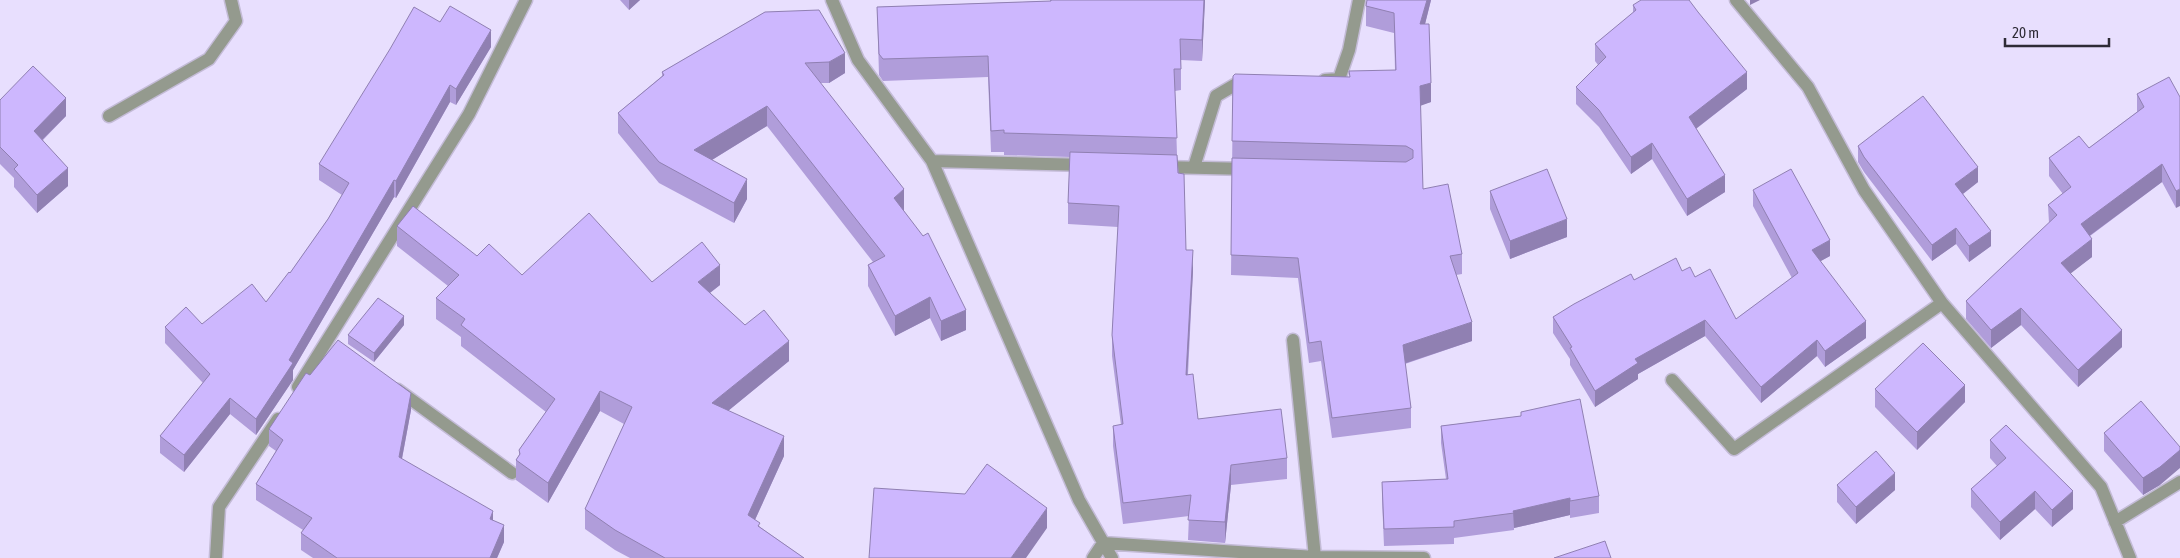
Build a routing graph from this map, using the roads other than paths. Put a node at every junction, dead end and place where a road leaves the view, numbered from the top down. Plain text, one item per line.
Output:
1 (231, 0) edge
2 (526, 0) edge
3 (832, 0) edge
4 (1359, 0) edge
5 (1736, 0) edge
6 (1311, 80) edge
7 (1265, 82) edge
8 (108, 116) dead end
9 (932, 161) junction
10 (1097, 165) edge
11 (1146, 166) edge
12 (1194, 167) junction
13 (1262, 170) edge
14 (1942, 303) junction
15 (1293, 340) dead end
16 (1672, 380) dead end
17 (386, 381) edge
18 (294, 395) edge
19 (283, 411) edge
20 (512, 472) dead end
21 (2180, 482) edge
22 (2115, 522) junction
23 (1103, 543) junction
24 (1315, 557) edge
25 (216, 558) edge
26 (1093, 558) edge
27 (1112, 558) edge
28 (1424, 558) edge
29 (2130, 558) edge

1 - 8 street
2 - 18 street
3 - 9 street
4 - 6 street
5 - 14 street
7 - 12 street
9 - 10 street
9 - 23 street
11 - 12 street
12 - 13 street
14 - 16 street
14 - 22 street
15 - 24 street
17 - 20 street
19 - 25 street
21 - 22 street
22 - 29 street
23 - 24 street
23 - 26 street
23 - 27 street
24 - 28 street

